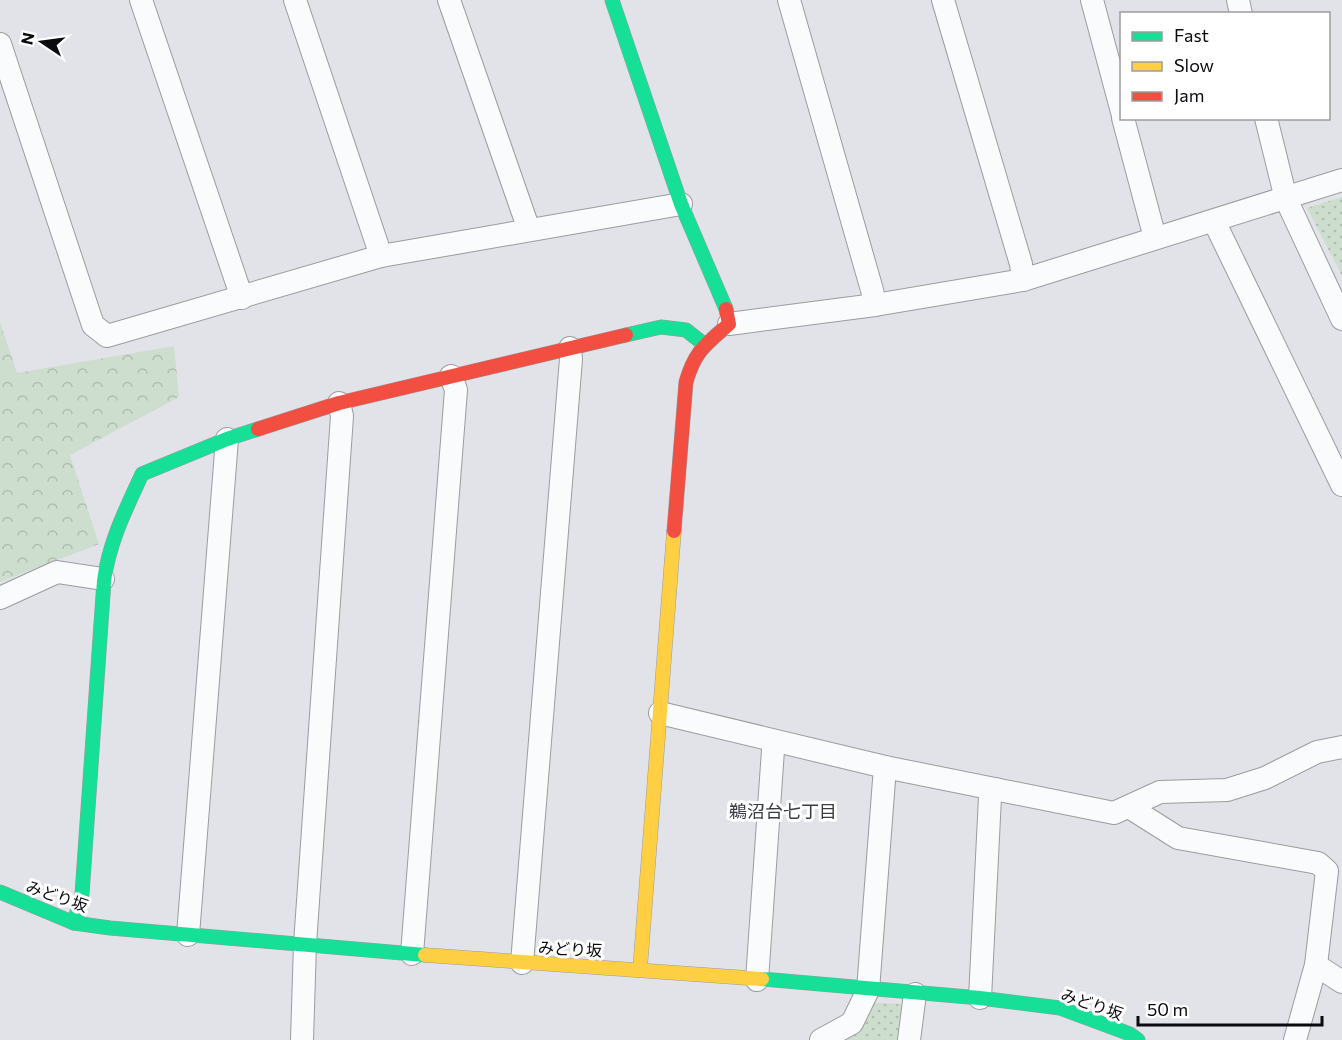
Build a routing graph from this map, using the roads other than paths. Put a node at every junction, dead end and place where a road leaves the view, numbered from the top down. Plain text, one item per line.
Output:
1 (141, 0) edge
2 (295, 0) edge
3 (449, 0) edge
4 (612, 0) edge
5 (789, 0) edge
6 (943, 0) edge
7 (1092, 0) edge
8 (0, 44) edge
9 (1120, 105) edge
10 (1124, 120) edge
11 (1266, 120) edge
12 (1342, 180) edge
13 (1286, 199) junction
14 (681, 204) junction
15 (1214, 220) junction
16 (530, 230) junction
17 (1155, 238) junction
18 (381, 256) junction
19 (1023, 280) junction
20 (242, 298) junction
21 (875, 306) junction
22 (1342, 319) edge
23 (729, 324) junction
24 (705, 345) junction
25 (570, 348) junction
26 (451, 376) junction
27 (339, 403) junction
28 (227, 439) junction
29 (1342, 485) edge
30 (103, 579) junction
31 (0, 598) edge
32 (660, 713) junction
33 (777, 742) junction
34 (1342, 747) edge
35 (885, 767) junction
36 (995, 789) junction
37 (1129, 807) junction
38 (0, 892) edge
39 (74, 923) junction
40 (188, 935) junction
41 (305, 944) junction
42 (412, 954) junction
43 (522, 963) junction
44 (1316, 965) junction
45 (640, 969) junction
46 (757, 980) junction
47 (1342, 982) edge
48 (868, 990) junction
49 (915, 994) junction
50 (980, 998) junction
51 (302, 1040) edge
52 (821, 1040) edge
53 (909, 1040) edge
54 (1138, 1040) edge
55 (1295, 1040) edge

1 - 20 street
2 - 18 street
3 - 16 street
4 - 14 street
5 - 21 street
6 - 19 street
7 - 9 street
8 - 20 street
10 - 17 street
11 - 13 street
12 - 13 street
13 - 15 street
13 - 22 street
14 - 16 street
14 - 23 street
15 - 17 street
15 - 29 street
16 - 18 street
17 - 19 street
18 - 20 street
19 - 21 street
21 - 23 street
23 - 24 street
24 - 25 street
24 - 32 street
25 - 26 street
25 - 43 street
26 - 27 street
26 - 42 street
27 - 28 street
27 - 41 street
28 - 30 street
28 - 40 street
30 - 31 street
30 - 39 street
32 - 33 street
32 - 45 street
33 - 35 street
33 - 46 street
34 - 37 street
35 - 36 street
35 - 48 street
36 - 37 street
36 - 50 street
37 - 44 street
38 - 39 street, みどり坂
39 - 40 street, みどり坂
40 - 41 street, みどり坂
41 - 42 street, みどり坂
41 - 51 street
42 - 43 street, みどり坂
43 - 45 street, みどり坂
44 - 47 street
44 - 55 street
45 - 46 street, みどり坂
46 - 48 street, みどり坂
48 - 49 street, みどり坂
48 - 52 street
49 - 50 street, みどり坂
49 - 53 street
50 - 54 street, みどり坂

